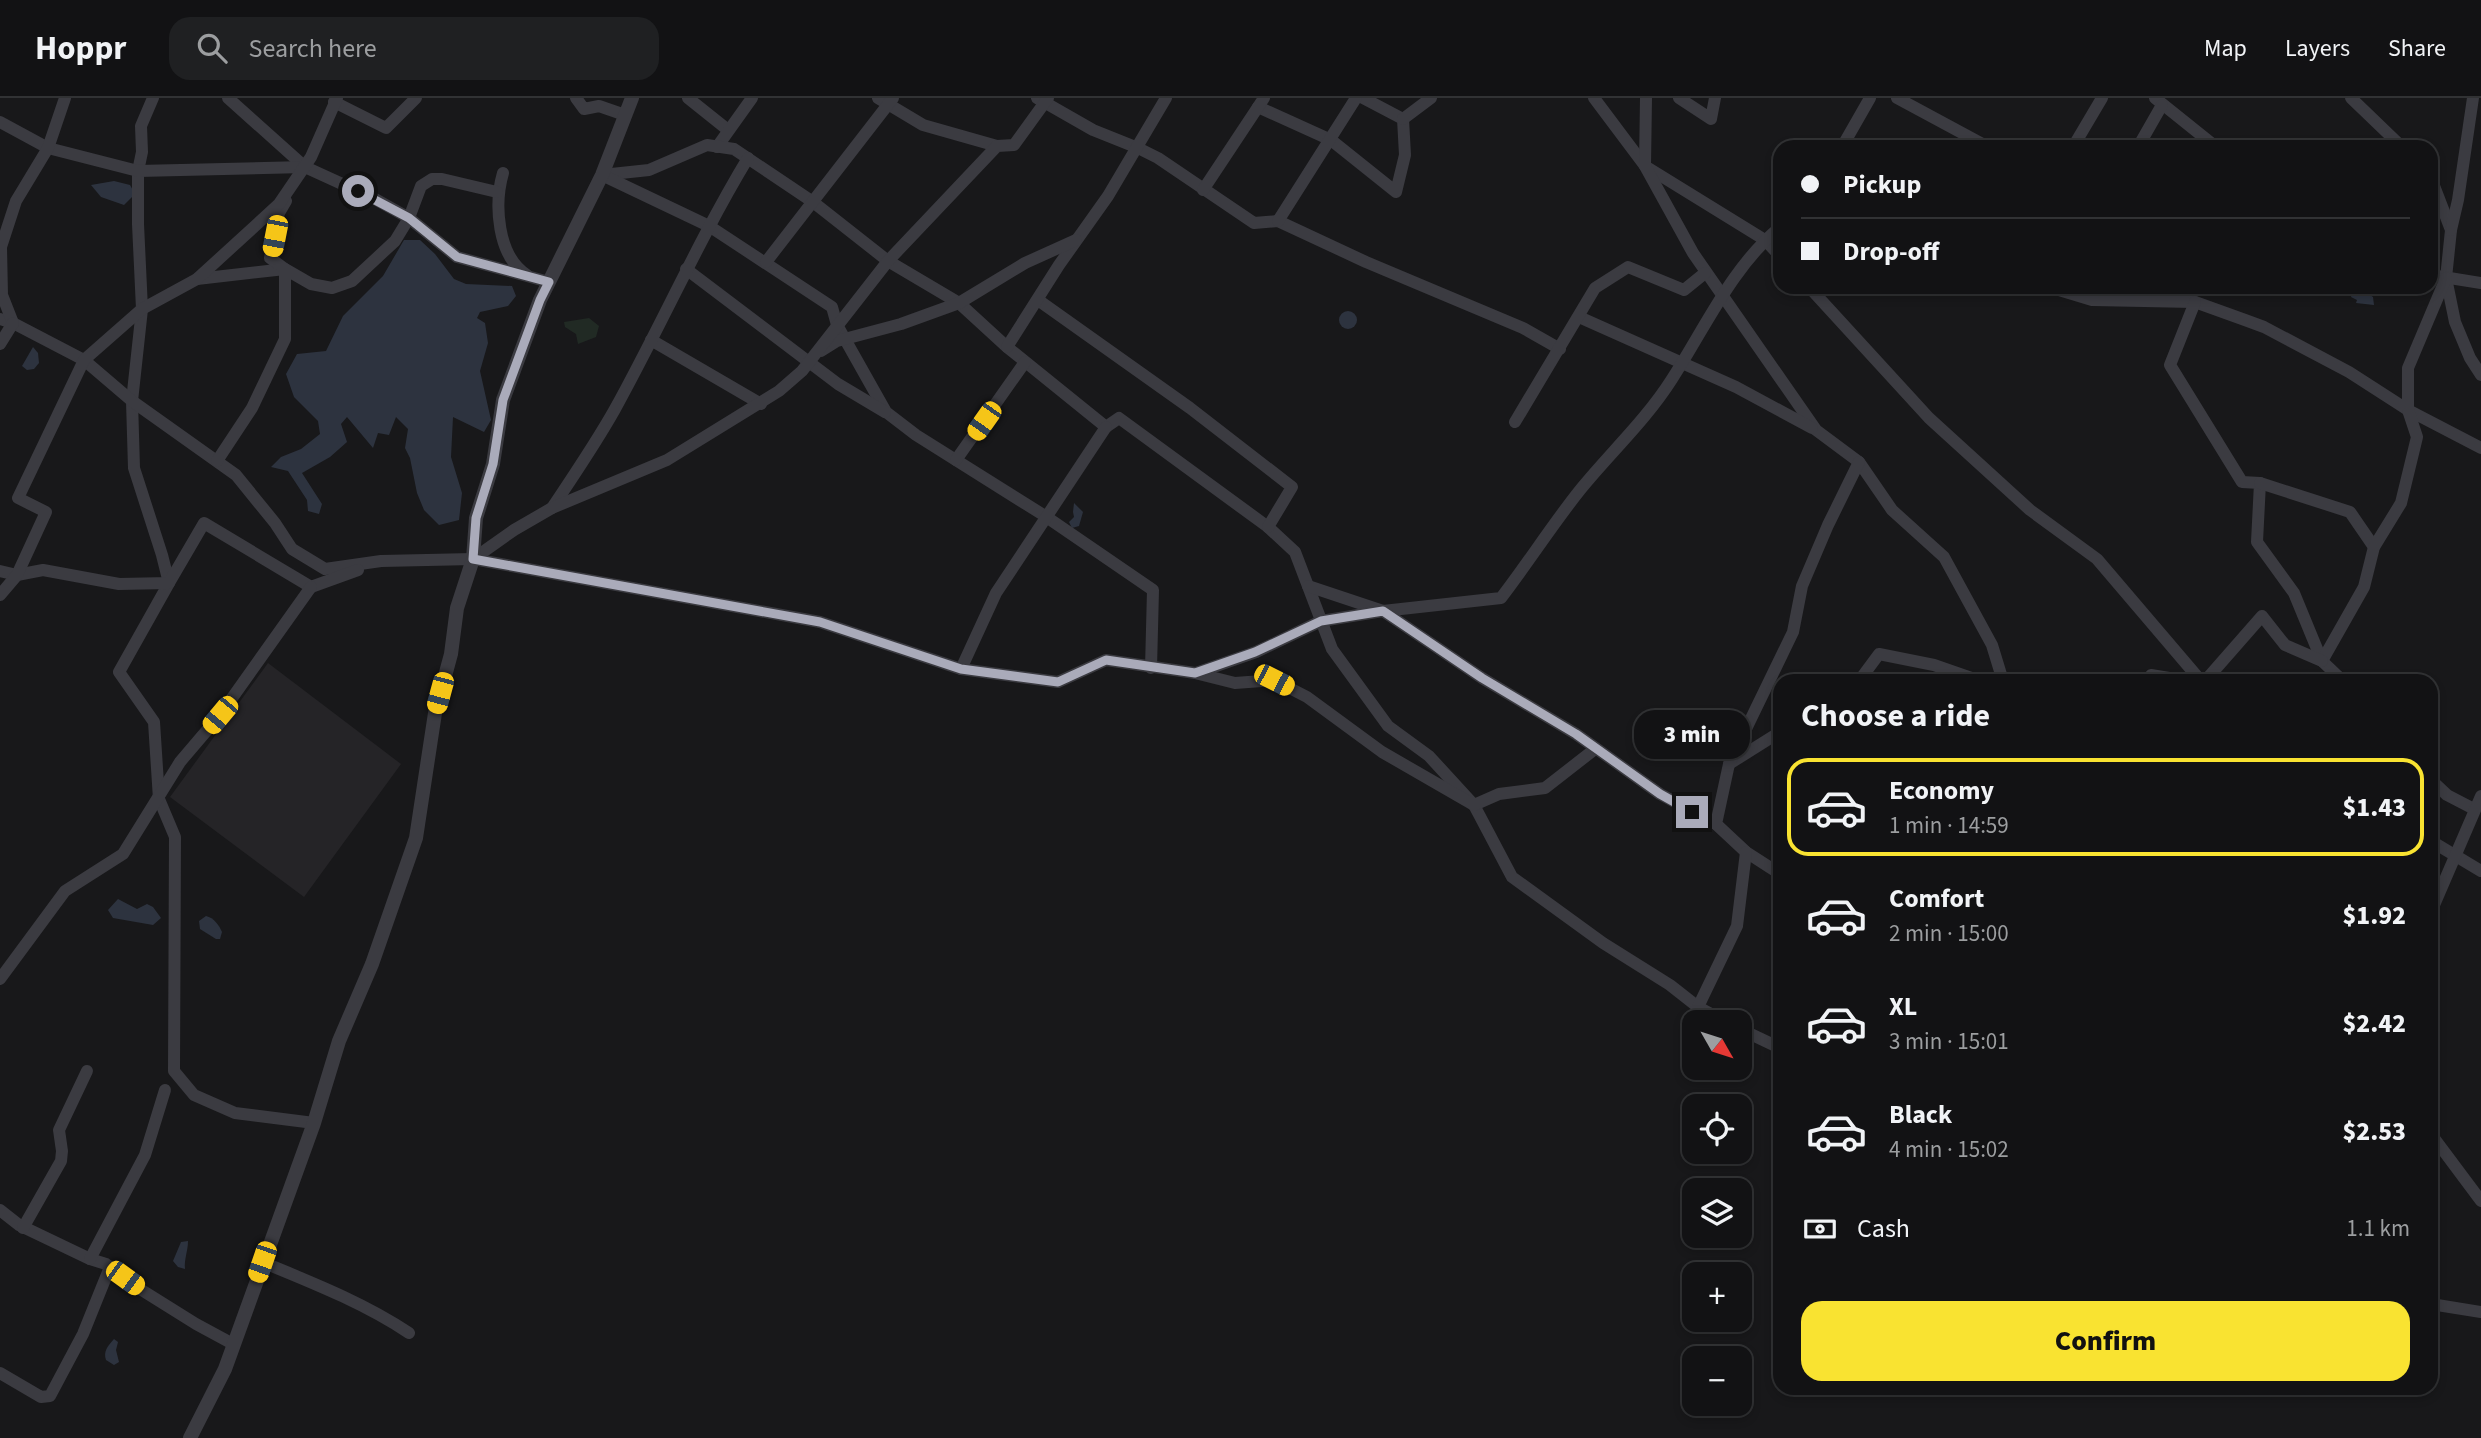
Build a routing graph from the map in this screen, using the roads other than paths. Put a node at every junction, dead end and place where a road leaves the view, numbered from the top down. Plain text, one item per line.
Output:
1 (65, 98) edge
2 (153, 98) edge
3 (228, 98) edge
4 (416, 98) edge
5 (576, 98) edge
6 (632, 98) edge
7 (688, 98) edge
8 (752, 98) edge
9 (1166, 98) edge
10 (1356, 98) edge
11 (1363, 98) edge
12 (1431, 98) edge
13 (1594, 98) edge
14 (1646, 98) edge
15 (1679, 98) edge
16 (1715, 98) edge
17 (1870, 98) edge
18 (1897, 98) edge
19 (2102, 98) edge
20 (2351, 98) edge
21 (2473, 98) edge
22 (1043, 99) edge
23 (336, 100) edge
24 (886, 100) edge
25 (2158, 101) edge
26 (1261, 102) edge
27 (625, 115) junction
28 (1403, 119) junction
29 (0, 122) edge
30 (728, 130) junction
31 (1331, 140) junction
32 (1846, 140) edge
33 (1975, 140) edge
34 (2077, 140) edge
35 (2141, 140) edge
36 (2207, 140) edge
37 (2395, 140) edge
38 (717, 146) junction
39 (997, 146) junction
40 (48, 148) junction
41 (1138, 148) junction
42 (748, 159) junction
43 (1645, 166) junction
44 (305, 167) junction
45 (138, 171) junction
46 (503, 173) dead end
47 (602, 175) junction
48 (1203, 190) junction
49 (497, 192) junction
50 (2438, 193) edge
51 (813, 202) junction
52 (409, 218) junction
53 (1278, 221) junction
54 (709, 226) junction
55 (2451, 230) junction
56 (1773, 233) edge
57 (1080, 238) junction
58 (1765, 240) junction
59 (1773, 249) edge
60 (888, 261) junction
61 (766, 262) junction
62 (686, 269) junction
63 (285, 270) junction
64 (1705, 273) junction
65 (2438, 276) edge
66 (530, 277) junction
67 (2446, 278) junction
68 (197, 279) junction
69 (549, 282) junction
70 (2481, 283) edge
71 (1815, 294) edge
72 (2072, 294) edge
73 (1722, 298) junction
74 (1038, 300) junction
75 (2194, 302) junction
76 (959, 303) junction
77 (142, 309) junction
78 (1579, 317) junction
79 (6, 321) edge
80 (837, 325) junction
81 (847, 339) junction
82 (651, 340) junction
83 (0, 344) edge
84 (1007, 347) junction
85 (1560, 349) junction
86 (811, 359) junction
87 (83, 360) junction
88 (1025, 362) junction
89 (1682, 363) junction
90 (2481, 375) edge
91 (132, 401) junction
92 (761, 404) junction
93 (2408, 410) junction
94 (886, 412) junction
95 (1515, 422) dead end
96 (1106, 427) junction
97 (1816, 430) junction
98 (2481, 448) edge
99 (956, 460) junction
100 (217, 461) junction
101 (1859, 462) junction
102 (2260, 483) junction
103 (552, 508) junction
104 (1045, 516) junction
105 (1268, 527) junction
106 (2374, 547) junction
107 (473, 559) junction
108 (381, 561) junction
109 (0, 571) edge
110 (17, 575) junction
111 (169, 583) junction
112 (1308, 586) junction
113 (311, 587) junction
114 (0, 595) edge
115 (1383, 611) junction
116 (1321, 621) junction
117 (2322, 661) junction
118 (1151, 668) junction
119 (961, 669) junction
120 (1195, 673) junction
121 (1864, 674) edge
122 (1960, 674) edge
123 (2001, 674) edge
124 (2197, 674) edge
125 (2209, 674) edge
126 (2336, 674) edge
127 (1773, 736) edge
128 (1595, 749) junction
129 (1729, 764) junction
130 (2438, 787) edge
131 (2481, 796) edge
132 (159, 799) junction
133 (1474, 805) junction
134 (2474, 809) junction
135 (1716, 824) junction
136 (2438, 845) edge
137 (1746, 852) junction
138 (2455, 855) junction
139 (1773, 869) edge
140 (2481, 872) edge
141 (2438, 895) edge
142 (0, 979) edge
143 (1698, 1007) junction
144 (1704, 1010) edge
145 (1752, 1035) edge
146 (1773, 1045) edge
147 (87, 1070) dead end
148 (165, 1090) dead end
149 (314, 1123) junction
150 (2438, 1143) edge
151 (2481, 1201) edge
152 (0, 1210) edge
153 (23, 1228) junction
154 (90, 1259) junction
155 (262, 1262) junction
156 (110, 1267) junction
157 (2438, 1305) edge
158 (2481, 1312) edge
159 (410, 1333) dead end
160 (233, 1344) junction
161 (0, 1373) edge
162 (190, 1438) edge

1 - 40 street
2 - 45 street
3 - 44 street
4 - 23 street
5 - 27 street
6 - 27 street
7 - 30 street
8 - 30 street
9 - 41 street
10 - 31 street
11 - 28 street
12 - 28 street
13 - 43 street
14 - 43 street
15 - 16 street
17 - 32 street
18 - 33 street
19 - 34 street
20 - 37 street
21 - 55 street
22 - 39 street
22 - 41 street
23 - 44 street
24 - 39 street
24 - 51 street
25 - 35 street
25 - 36 street
26 - 31 street
26 - 48 street
27 - 47 street
28 - 31 street
29 - 40 street
30 - 38 street
31 - 53 street
38 - 42 street
38 - 47 street
39 - 60 street
40 - 45 street
40 - 79 street
41 - 48 street
41 - 57 street
42 - 51 street
42 - 54 street
43 - 58 street
43 - 64 street
44 - 45 street
44 - 52 street
44 - 63 street
44 - 68 street
45 - 77 street
46 - 49 street
47 - 54 street
47 - 69 street
48 - 53 street
49 - 52 street
49 - 66 street
50 - 55 street
51 - 60 street
51 - 61 street
52 - 63 street
52 - 66 street
53 - 85 street
54 - 61 street
54 - 62 street
55 - 67 street
56 - 58 street
57 - 74 street
57 - 76 street
58 - 59 street
58 - 73 street
60 - 76 street
60 - 80 street
61 - 80 street
62 - 82 street
62 - 86 street
63 - 68 street
63 - 100 street
64 - 73 street
64 - 78 street
65 - 67 street
66 - 69 street
67 - 70 street
67 - 90 street
67 - 93 street
68 - 77 street
69 - 107 street
71 - 124 street
72 - 75 street
73 - 89 street
73 - 97 street
74 - 84 street
74 - 105 street
75 - 93 street
75 - 102 street
76 - 81 street
76 - 84 street
77 - 87 street
77 - 91 street
78 - 85 street
78 - 89 street
79 - 83 street
79 - 87 street
80 - 81 street
80 - 86 street
81 - 86 street
81 - 94 street
82 - 92 street
82 - 103 street
84 - 88 street
85 - 95 street
86 - 92 street
86 - 94 street
87 - 91 street
87 - 110 street
88 - 96 street
88 - 99 street
89 - 97 street
89 - 115 street
91 - 100 street
91 - 111 street
92 - 103 street
93 - 98 street
93 - 106 street
94 - 99 street
96 - 104 street
96 - 105 street
97 - 101 street
99 - 104 street
100 - 108 street
101 - 123 street
101 - 129 street
102 - 106 street
102 - 117 street
103 - 107 street
104 - 118 street
104 - 119 street
105 - 112 street
106 - 117 street
107 - 108 street
107 - 119 street
107 - 149 street
108 - 113 street
109 - 110 street
110 - 111 street
110 - 114 street
111 - 113 street
111 - 132 street
112 - 115 street
112 - 116 street
113 - 132 street
115 - 116 street
115 - 128 street
116 - 120 street
116 - 133 street
117 - 125 street
117 - 126 street
118 - 119 street
118 - 120 street
120 - 133 street
121 - 122 street
127 - 129 street
128 - 133 street
128 - 135 street
129 - 135 street
130 - 134 street
131 - 134 street
132 - 142 street
132 - 149 street
133 - 143 street
134 - 138 street
135 - 137 street
136 - 138 street
137 - 139 street
137 - 143 street
138 - 140 street
138 - 141 street
143 - 144 street
145 - 146 street
147 - 153 street
148 - 154 street
149 - 155 street
150 - 151 street
152 - 153 street
153 - 154 street
154 - 156 street
155 - 159 street
155 - 160 street
156 - 160 street
156 - 161 street
157 - 158 street
160 - 162 street

